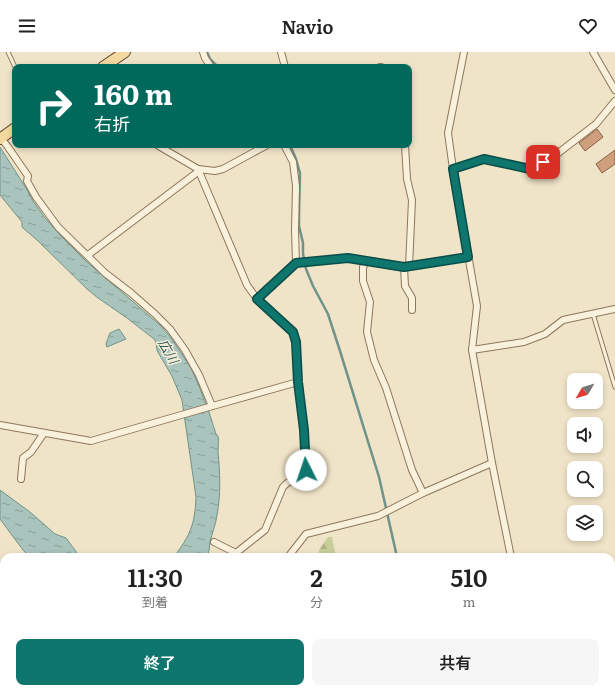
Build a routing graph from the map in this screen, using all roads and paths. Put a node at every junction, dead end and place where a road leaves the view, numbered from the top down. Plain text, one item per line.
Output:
1 (8, 52) edge
2 (125, 52) edge
3 (203, 52) edge
4 (281, 52) edge
5 (464, 52) edge
6 (593, 52) edge
7 (14, 64) edge
8 (107, 64) edge
9 (209, 64) edge
10 (284, 64) edge
11 (615, 90) edge
12 (615, 101) edge
13 (12, 130) edge
14 (0, 139) edge
15 (162, 148) edge
16 (262, 148) edge
17 (286, 148) edge
18 (405, 148) edge
19 (453, 169) junction
20 (198, 170) junction
21 (88, 255) junction
22 (468, 257) junction
23 (366, 262) junction
24 (296, 263) junction
25 (406, 267) junction
26 (257, 299) junction
27 (615, 308) edge
28 (412, 310) dead end
29 (593, 314) junction
30 (472, 350) junction
31 (298, 382) junction
32 (615, 387) edge
33 (211, 406) junction
34 (0, 425) edge
35 (44, 433) junction
36 (492, 463) junction
37 (21, 480) dead end
38 (424, 493) junction
39 (214, 542) dead end
40 (291, 553) edge
41 (510, 553) edge

1 - 7 lane
2 - 8 main road
3 - 9 street
4 - 10 street
5 - 19 street
6 - 11 street
12 - 19 street
13 - 14 main road
14 - 21 street
15 - 20 street
16 - 20 street
17 - 24 street
18 - 25 street
19 - 22 street
20 - 21 street
20 - 26 street
21 - 33 street
22 - 25 street
22 - 30 street
23 - 24 street
23 - 25 street
23 - 38 street
24 - 26 street
25 - 28 street
26 - 31 street
27 - 29 street
29 - 30 street
29 - 32 lane
30 - 36 street
31 - 33 street
31 - 39 street
33 - 35 street
34 - 35 street
35 - 37 street
36 - 38 street
36 - 41 street
38 - 40 street

